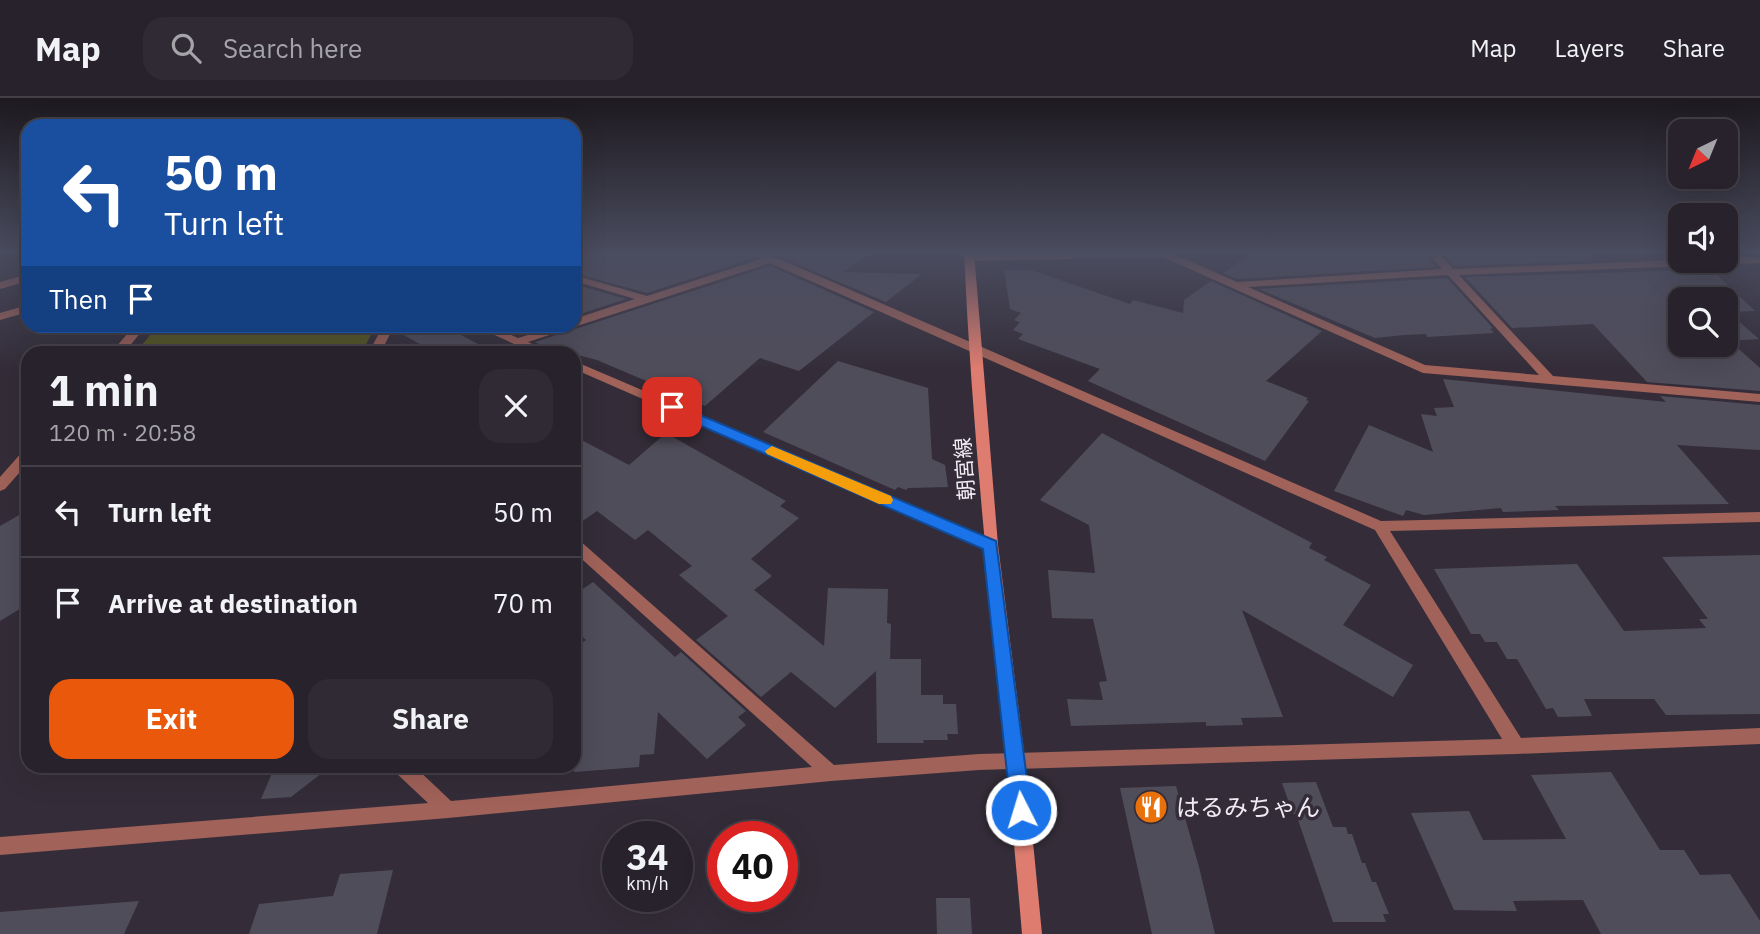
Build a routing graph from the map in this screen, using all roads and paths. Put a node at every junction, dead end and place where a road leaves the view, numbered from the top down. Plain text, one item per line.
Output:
1 (619, 291) edge
2 (672, 291) edge
3 (846, 291) edge
4 (973, 291) edge
5 (1251, 291) edge
6 (1467, 291) edge
7 (647, 299) junction
8 (21, 310) edge
9 (0, 317) edge
10 (581, 321) edge
11 (499, 333) edge
12 (545, 333) edge
13 (519, 341) junction
14 (530, 346) edge
15 (977, 347) junction
16 (581, 368) edge
17 (1549, 379) junction
18 (1760, 398) edge
19 (21, 462) edge
20 (0, 486) edge
21 (1760, 517) edge
22 (1380, 526) junction
23 (991, 545) junction
24 (581, 550) edge
25 (1760, 736) edge
26 (1516, 747) junction
27 (1016, 760) junction
28 (408, 773) edge
29 (831, 773) junction
30 (448, 810) junction
31 (0, 846) edge
32 (1032, 934) edge

1 - 7 street
2 - 7 street
3 - 15 street
4 - 15 street, 朝宮線
5 - 17 street
6 - 17 street
7 - 10 street
8 - 9 street
11 - 13 street
12 - 13 street
13 - 14 street
15 - 22 street
15 - 23 street, 朝宮線
16 - 23 street
17 - 18 street
19 - 20 street
21 - 22 street
22 - 26 street
23 - 27 street, 朝宮線
24 - 29 street
25 - 26 street
26 - 27 street
27 - 29 street
27 - 32 street, 朝宮線
28 - 30 street
29 - 30 street
30 - 31 street

